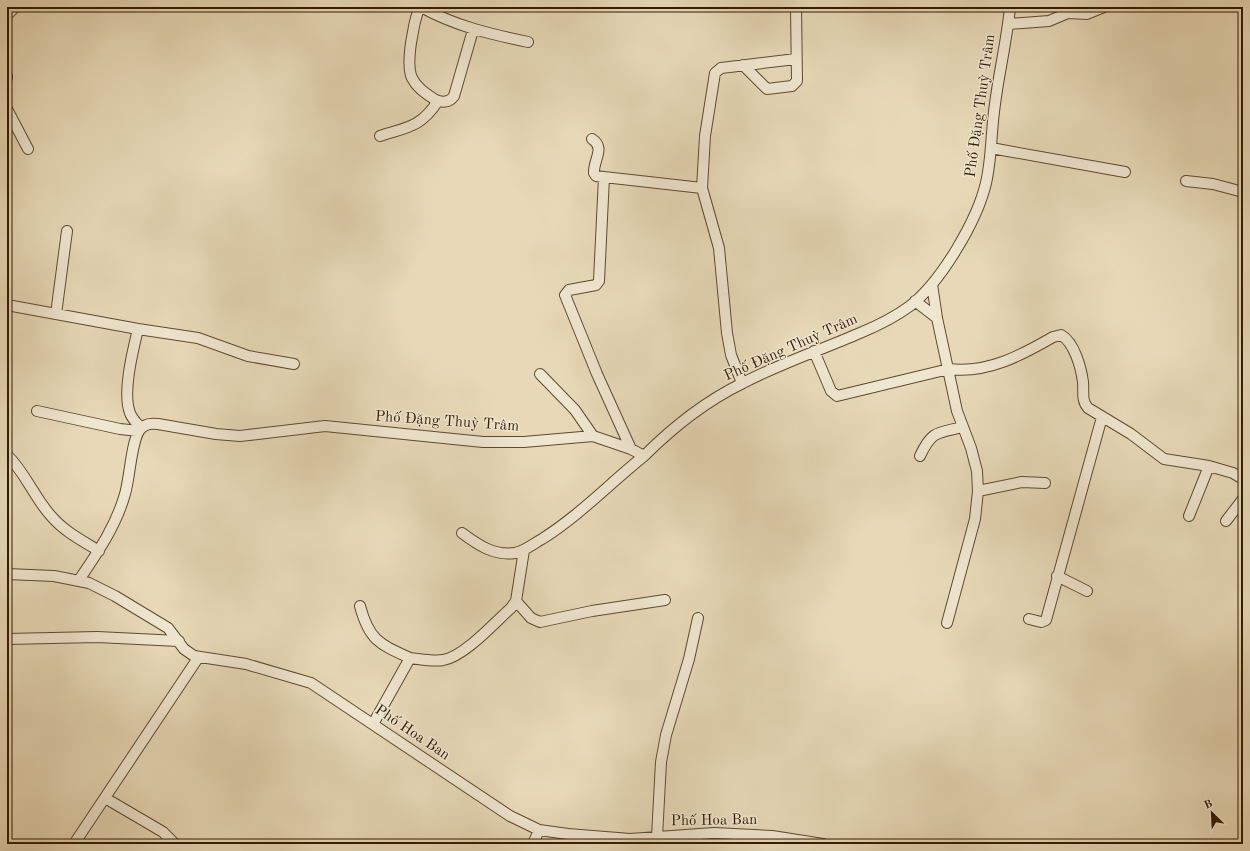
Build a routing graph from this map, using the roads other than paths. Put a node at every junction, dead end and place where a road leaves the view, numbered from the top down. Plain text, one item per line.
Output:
1 (15, 7) edge
2 (420, 7) edge
3 (796, 7) edge
4 (1010, 7) edge
5 (1104, 7) edge
6 (7, 15) edge
7 (1008, 24) junction
8 (473, 30) junction
9 (528, 42) dead end
10 (796, 58) junction
11 (743, 65) junction
12 (438, 101) junction
13 (7, 109) edge
14 (380, 136) dead end
15 (592, 139) dead end
16 (991, 148) junction
17 (28, 149) dead end
18 (1125, 172) dead end
19 (604, 177) junction
20 (1186, 181) dead end
21 (702, 188) junction
22 (1243, 192) edge
23 (67, 231) dead end
24 (932, 284) junction
25 (915, 301) junction
26 (7, 305) edge
27 (56, 314) junction
28 (937, 318) junction
29 (138, 329) junction
30 (814, 351) junction
31 (294, 364) dead end
32 (949, 368) junction
33 (540, 374) dead end
34 (742, 383) junction
35 (37, 411) dead end
36 (1102, 417) junction
37 (963, 427) junction
38 (140, 430) junction
39 (593, 436) junction
40 (632, 448) junction
41 (7, 455) edge
42 (644, 456) junction
43 (920, 456) dead end
44 (1209, 466) junction
45 (1243, 479) edge
46 (1045, 483) dead end
47 (978, 491) junction
48 (1243, 498) edge
49 (1189, 516) dead end
50 (1226, 521) dead end
51 (462, 533) dead end
52 (524, 550) junction
53 (99, 551) junction
54 (7, 574) edge
55 (1058, 576) junction
56 (80, 580) junction
57 (1087, 591) dead end
58 (665, 600) dead end
59 (516, 601) junction
60 (360, 606) dead end
61 (698, 618) dead end
62 (1029, 619) dead end
63 (947, 622) dead end
64 (7, 639) edge
65 (179, 641) junction
66 (198, 658) junction
67 (410, 658) junction
68 (373, 724) junction
69 (105, 798) junction
70 (539, 830) junction
71 (727, 833) junction
72 (656, 837) junction
73 (641, 841) edge
74 (74, 844) edge
75 (175, 844) edge
76 (533, 844) edge
77 (724, 844) edge
78 (823, 844) edge

1 - 6 street
2 - 8 street
2 - 12 street
3 - 10 street
4 - 7 street, Phố Đặng Thuỳ Trâm
5 - 7 street
7 - 16 street, Phố Đặng Thuỳ Trâm
8 - 9 street
8 - 12 street
10 - 11 street
10 - 11 street
11 - 21 street
12 - 14 street
13 - 17 street
15 - 19 street
16 - 18 street
16 - 24 street, Phố Đặng Thuỳ Trâm
19 - 21 street
19 - 40 street
20 - 22 street
21 - 34 street
23 - 27 street
24 - 25 street, Phố Đặng Thuỳ Trâm
24 - 28 street
25 - 28 street
25 - 30 street, Phố Đặng Thuỳ Trâm
26 - 27 street
27 - 29 street
28 - 32 street
29 - 31 street
29 - 38 street
30 - 32 street
30 - 34 street, Phố Đặng Thuỳ Trâm
32 - 36 street
32 - 37 street
33 - 39 street
34 - 42 street, Phố Đặng Thuỳ Trâm
35 - 38 street, Phố Đặng Thuỳ Trâm
36 - 44 street
36 - 55 street
37 - 43 street
37 - 47 street
38 - 39 street, Phố Đặng Thuỳ Trâm
38 - 53 street
39 - 40 street, Phố Đặng Thuỳ Trâm
40 - 42 street, Phố Đặng Thuỳ Trâm
41 - 53 street
42 - 52 street
44 - 45 street
44 - 49 street
46 - 47 street
47 - 63 street
48 - 50 street
51 - 52 street
52 - 59 street
53 - 56 street
54 - 56 street
55 - 57 street
55 - 62 street
56 - 65 street
58 - 59 street
59 - 67 street
60 - 67 street
61 - 72 street
64 - 65 street
65 - 66 street
66 - 68 street, Phố Hoa Ban
66 - 69 street
67 - 68 street
68 - 70 street, Phố Hoa Ban
69 - 74 street
69 - 75 street
70 - 73 street, Phố Hoa Ban
70 - 76 street
71 - 72 street, Phố Hoa Ban
71 - 77 street
71 - 78 street, Phố Hoa Ban
72 - 73 street, Phố Hoa Ban

